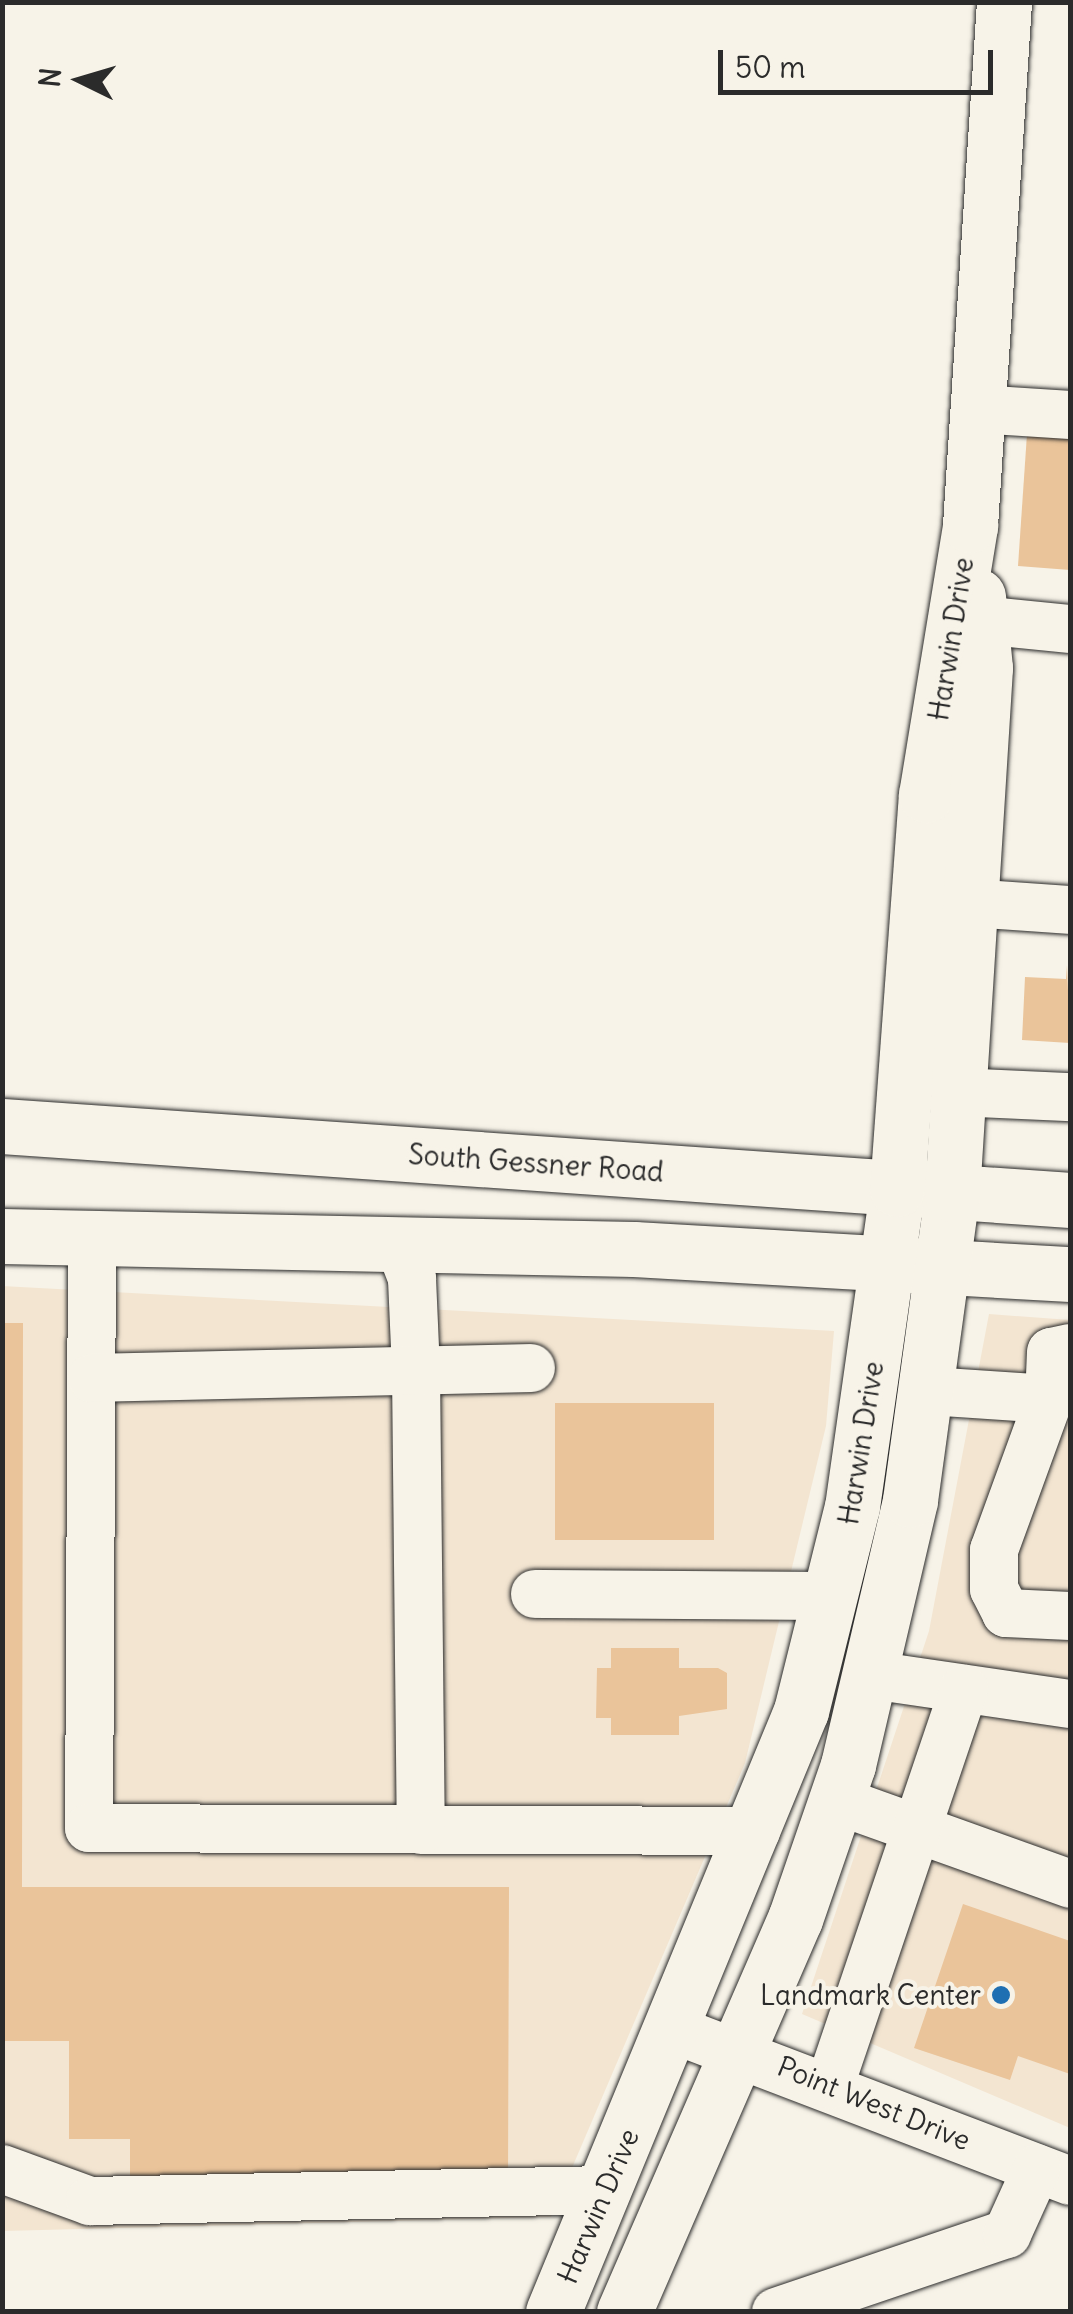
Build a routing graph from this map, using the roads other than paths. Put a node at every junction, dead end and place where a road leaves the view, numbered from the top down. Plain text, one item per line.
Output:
1 (1004, 2) edge
2 (977, 409) junction
3 (1070, 415) edge
4 (970, 525) junction
5 (980, 620) junction
6 (1070, 629) edge
7 (959, 726) junction
8 (970, 903) junction
9 (1070, 910) edge
10 (958, 1092) junction
11 (1070, 1096) edge
12 (2, 1126) edge
13 (897, 1189) junction
14 (952, 1194) junction
15 (1070, 1200) edge
16 (2, 1236) edge
17 (92, 1244) junction
18 (400, 1247) junction
19 (889, 1263) junction
20 (944, 1266) junction
21 (1070, 1274) edge
22 (1070, 1348) edge
23 (531, 1368) dead end
24 (416, 1371) junction
25 (92, 1378) junction
26 (929, 1391) junction
27 (1048, 1399) junction
28 (534, 1594) dead end
29 (834, 1596) junction
30 (1070, 1616) edge
31 (871, 1675) junction
32 (964, 1690) junction
33 (1070, 1704) edge
34 (836, 1800) junction
35 (917, 1828) junction
36 (421, 1830) junction
37 (756, 1831) junction
38 (1070, 1884) edge
39 (675, 2030) junction
40 (737, 2048) junction
41 (830, 2085) junction
42 (2, 2169) edge
43 (1054, 2174) edge
44 (605, 2190) junction
45 (639, 2307) edge
46 (553, 2312) edge
47 (776, 2312) edge

1 - 2 main road, Harwin Drive
2 - 3 street
2 - 4 main road, Harwin Drive
4 - 5 main road, Harwin Drive
4 - 7 main road, Harwin Drive
5 - 6 street
5 - 7 main road, Harwin Drive
7 - 8 main road, Harwin Drive
7 - 13 main road, Harwin Drive
8 - 9 street
8 - 10 main road, Harwin Drive
10 - 11 street
10 - 14 main road, Harwin Drive
12 - 13 main road, South Gessner Road
13 - 14 main road, South Gessner Road
13 - 19 main road, Harwin Drive
14 - 15 main road, South Gessner Road
14 - 20 main road, Harwin Drive
16 - 17 main road
17 - 18 main road
17 - 25 street
18 - 19 main road
18 - 24 street
19 - 20 main road
19 - 29 main road, Harwin Drive
20 - 21 main road
20 - 26 main road, Harwin Drive
22 - 27 street
23 - 24 street
24 - 25 street
24 - 36 street
25 - 36 street
26 - 27 street
26 - 31 main road, Harwin Drive
27 - 30 street
28 - 29 street
29 - 37 main road, Harwin Drive
31 - 32 street
31 - 34 main road, Harwin Drive
32 - 33 street
32 - 35 street
34 - 35 street
34 - 40 main road, Harwin Drive
35 - 38 street
35 - 41 street
36 - 37 street
37 - 39 main road, Harwin Drive
39 - 40 street, Point West Drive
39 - 44 main road, Harwin Drive
40 - 41 street, Point West Drive
40 - 45 main road, Harwin Drive
41 - 43 street, Point West Drive
42 - 44 street
43 - 47 street
44 - 46 main road, Harwin Drive

